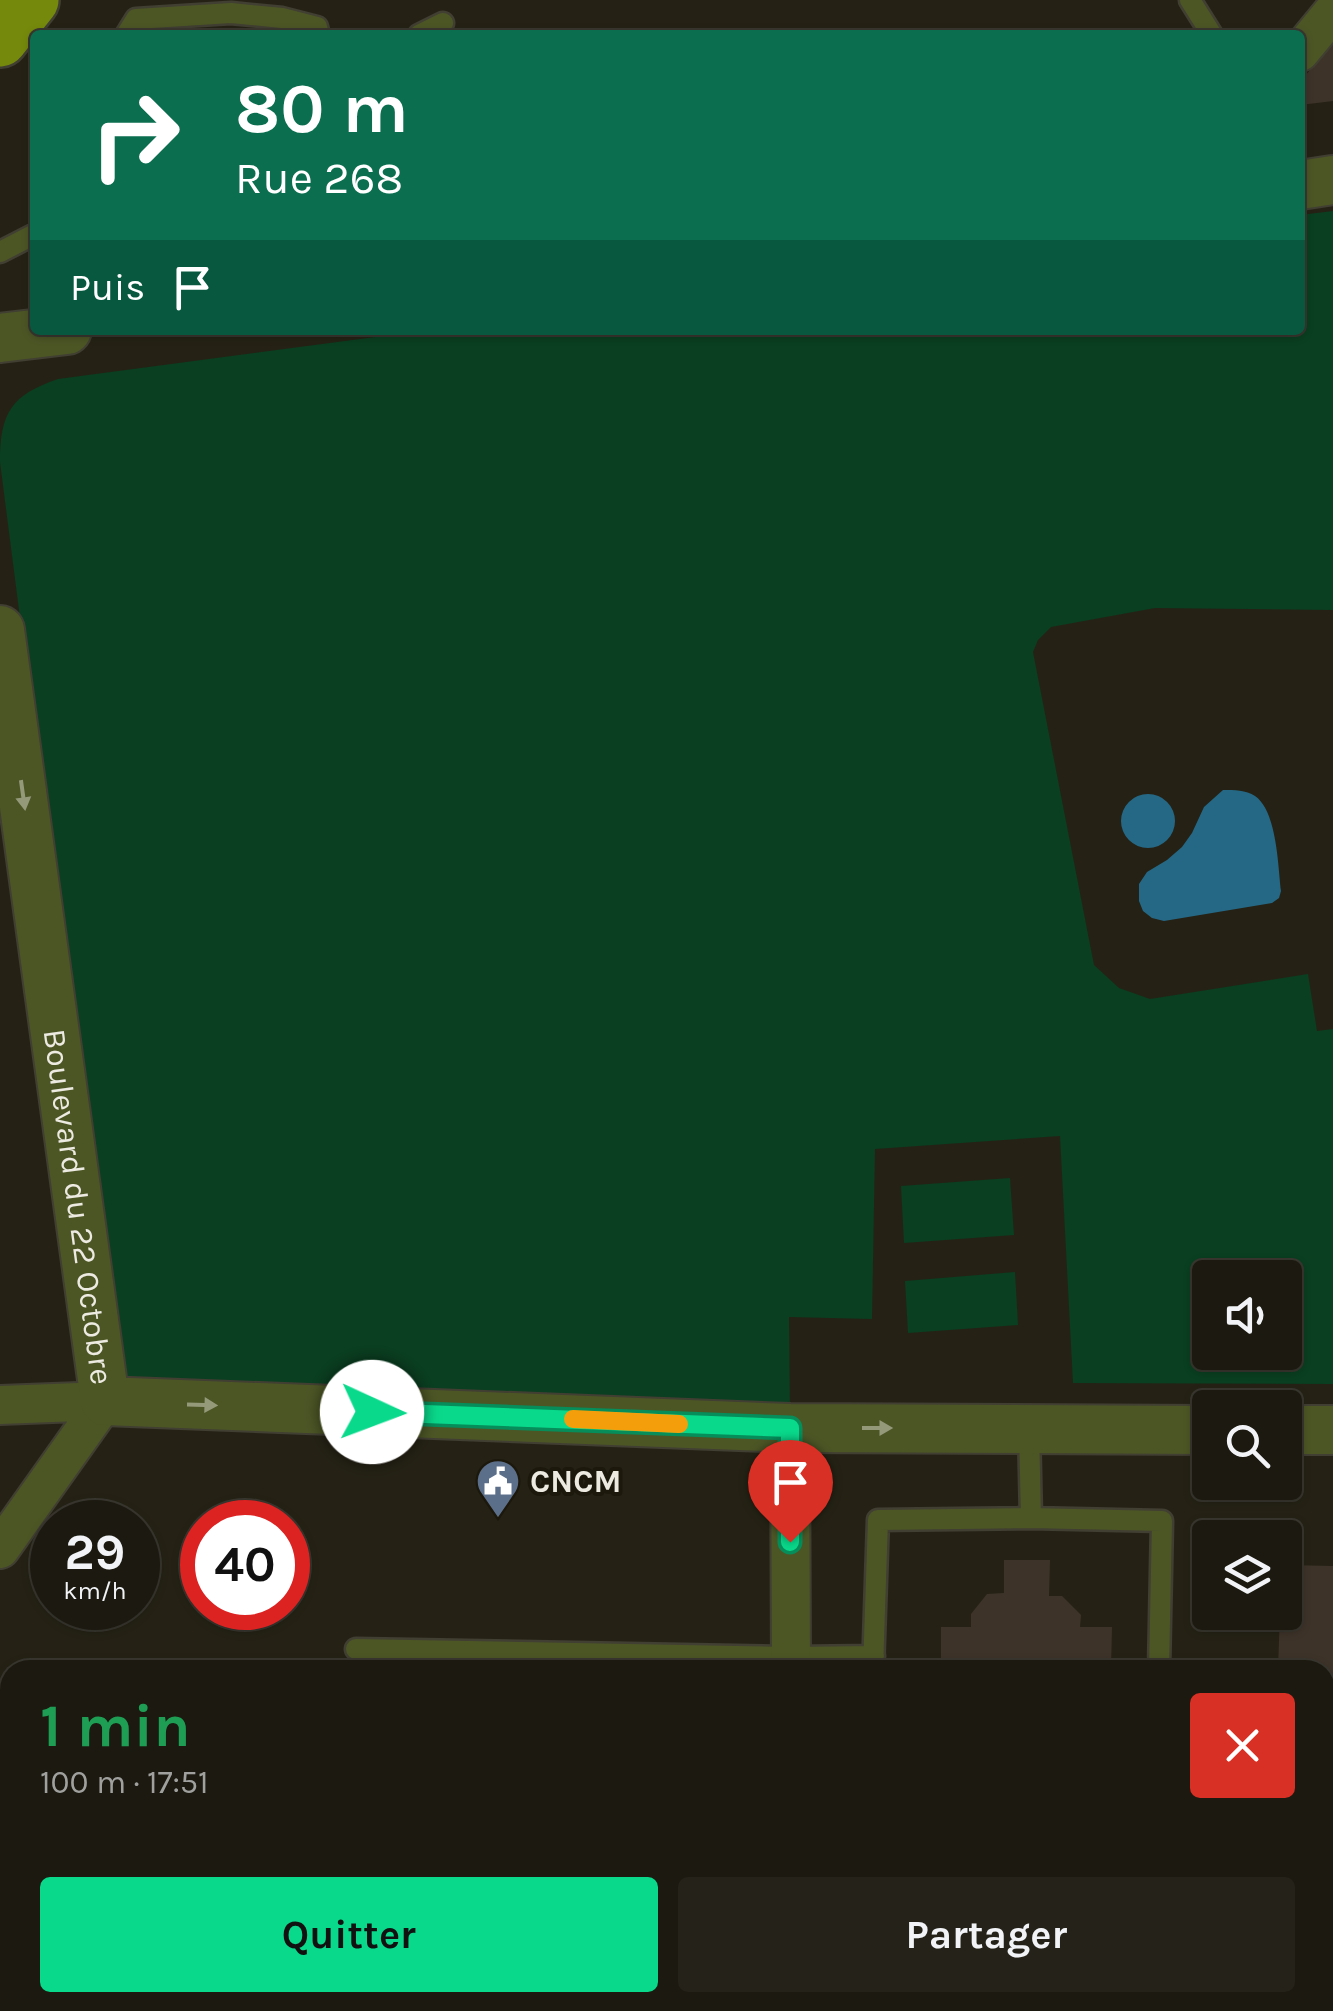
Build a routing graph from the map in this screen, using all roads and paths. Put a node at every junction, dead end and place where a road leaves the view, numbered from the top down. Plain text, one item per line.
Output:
1 (31, 0) edge
2 (1190, 0) edge
3 (1333, 12) edge
4 (443, 23) dead end
5 (129, 30) edge
6 (317, 30) edge
7 (429, 30) edge
8 (1209, 30) edge
9 (0, 39) edge
10 (1305, 46) edge
11 (1333, 180) edge
12 (1305, 184) edge
13 (30, 237) edge
14 (0, 252) edge
15 (30, 334) edge
16 (0, 338) edge
17 (0, 630) edge
18 (105, 1402) junction
19 (0, 1405) edge
20 (790, 1428) junction
21 (1029, 1429) junction
22 (1192, 1430) edge
23 (1302, 1430) edge
24 (1333, 1430) edge
25 (1031, 1518) junction
26 (0, 1549) edge
27 (356, 1649) dead end
28 (675, 1660) edge
29 (791, 1660) edge
30 (874, 1660) edge
31 (1158, 1660) edge

1 - 9 main road
2 - 8 lane
3 - 10 street
4 - 7 lane
5 - 6 lane
11 - 12 street
13 - 14 lane
15 - 16 street
17 -> 18 street, Boulevard du 22 Octobre
18 - 19 street
18 -> 20 street, Boulevard du 22 Octobre
18 - 26 street
20 -> 21 street, Boulevard du 22 Octobre
20 - 29 street
21 - 22 street, Boulevard du 22 Octobre
21 - 25 lane
23 - 24 street
25 - 30 lane
25 - 31 lane
27 - 28 lane

